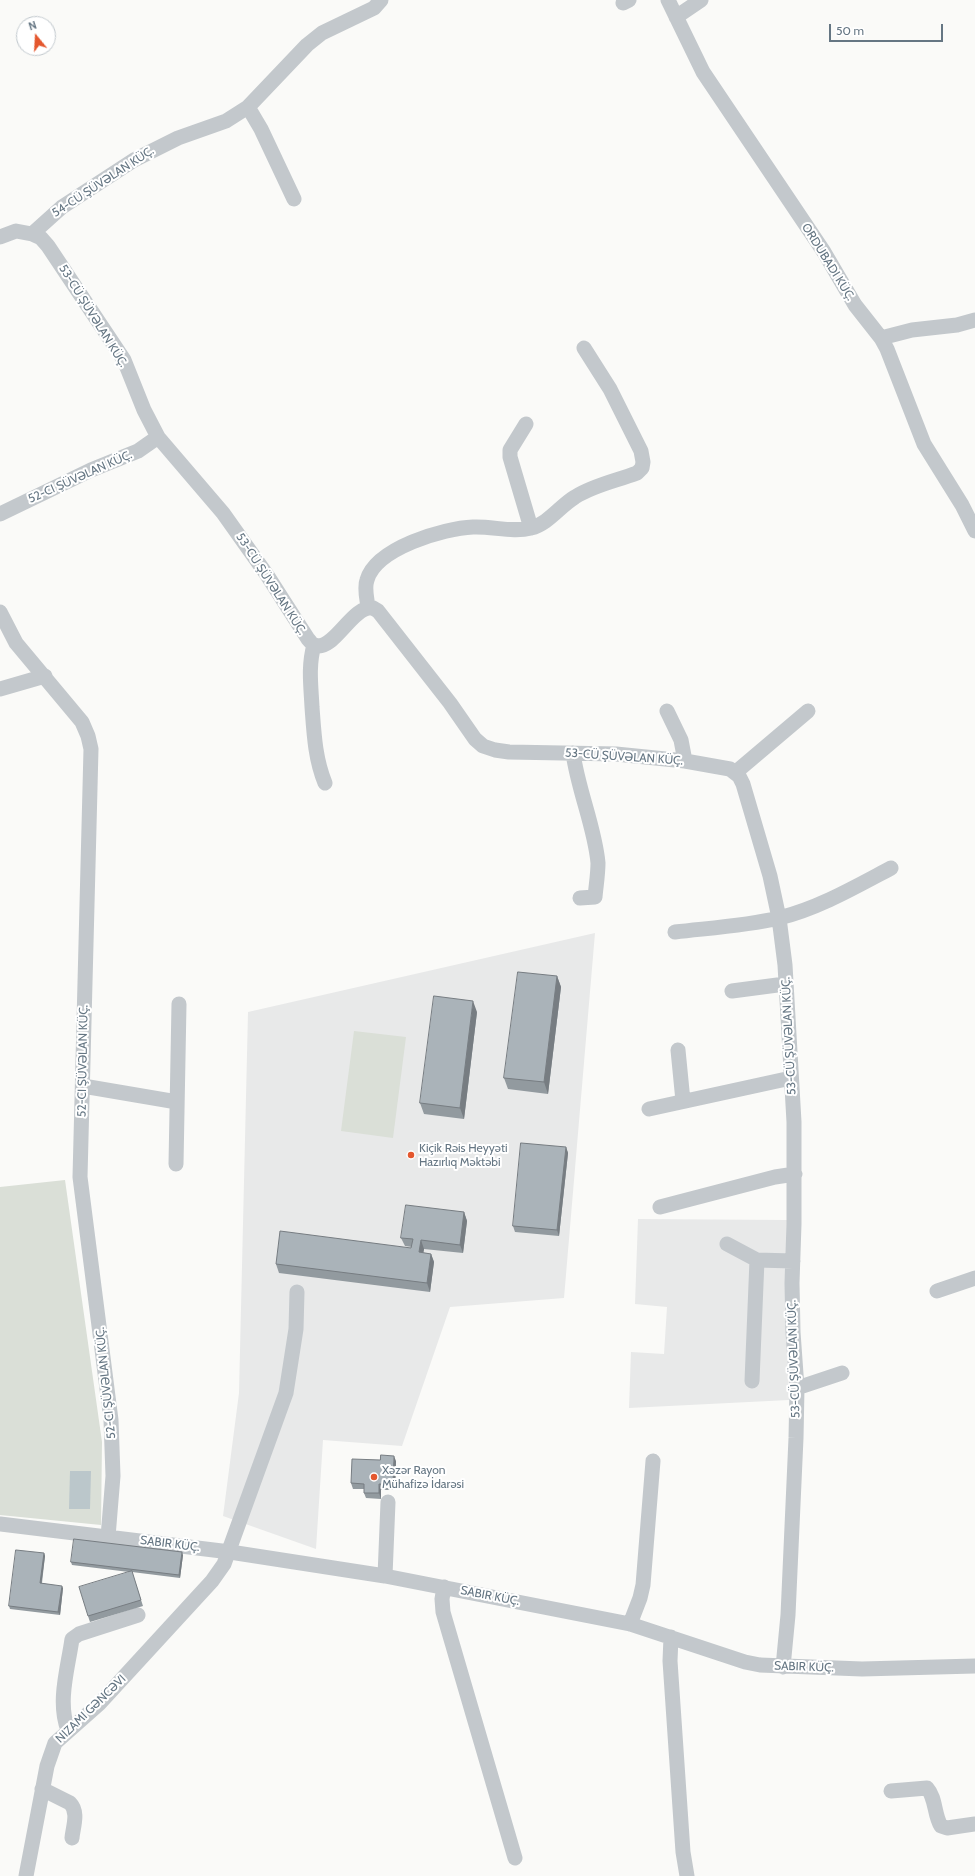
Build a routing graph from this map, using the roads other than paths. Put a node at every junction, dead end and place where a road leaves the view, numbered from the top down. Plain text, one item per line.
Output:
1 (381, 0) edge
2 (668, 0) edge
3 (701, 0) edge
4 (676, 17) junction
5 (248, 107) junction
6 (294, 199) dead end
7 (32, 234) junction
8 (0, 237) edge
9 (975, 320) edge
10 (881, 338) junction
11 (584, 348) dead end
12 (526, 424) dead end
13 (158, 437) junction
14 (0, 514) edge
15 (973, 523) edge
16 (531, 528) junction
17 (368, 607) junction
18 (0, 612) edge
19 (314, 645) junction
20 (45, 676) junction
21 (0, 689) edge
22 (667, 711) dead end
23 (808, 711) dead end
24 (573, 753) junction
25 (685, 761) junction
26 (736, 772) junction
27 (325, 783) dead end
28 (891, 868) dead end
29 (580, 898) dead end
30 (779, 918) junction
31 (675, 932) dead end
32 (785, 984) junction
33 (732, 991) dead end
34 (179, 1004) dead end
35 (678, 1050) dead end
36 (791, 1078) junction
37 (82, 1086) junction
38 (683, 1101) junction
39 (177, 1102) junction
40 (649, 1109) dead end
41 (176, 1164) dead end
42 (795, 1174) junction
43 (660, 1207) dead end
44 (727, 1244) dead end
45 (756, 1260) junction
46 (793, 1261) junction
47 (975, 1278) edge
48 (937, 1291) dead end
49 (297, 1292) dead end
50 (842, 1373) dead end
51 (752, 1381) dead end
52 (797, 1388) junction
53 (653, 1461) dead end
54 (388, 1502) dead end
55 (0, 1524) edge
56 (108, 1537) junction
57 (230, 1552) junction
58 (385, 1576) junction
59 (444, 1587) junction
60 (138, 1615) dead end
61 (630, 1624) junction
62 (671, 1637) junction
63 (975, 1666) edge
64 (783, 1667) junction
65 (68, 1730) junction
66 (42, 1789) junction
67 (891, 1791) dead end
68 (975, 1824) edge
69 (72, 1838) dead end
70 (515, 1858) dead end
71 (26, 1876) edge
72 (687, 1876) edge

1 - 5 street, 54-CÜ ŞÜVƏLAN KÜÇ.
2 - 4 street, ORDUBADI KÜÇ.
3 - 4 street
4 - 10 street, ORDUBADI KÜÇ.
5 - 6 street
5 - 7 street, 54-CÜ ŞÜVƏLAN KÜÇ.
7 - 8 street
7 - 13 street, 53-CÜ ŞÜVƏLAN KÜÇ.
9 - 10 street
10 - 15 street, ORDUBADI KÜÇ.
11 - 16 street
12 - 16 street
13 - 14 street, 52-CI ŞÜVƏLAN KÜÇ.
13 - 19 street, 53-CÜ ŞÜVƏLAN KÜÇ.
16 - 17 street
17 - 19 street, 53-CÜ ŞÜVƏLAN KÜÇ.
17 - 24 street, 53-CÜ ŞÜVƏLAN KÜÇ.
18 - 20 street, 52-CI ŞÜVƏLAN KÜÇ.
19 - 27 street
20 - 21 street
20 - 37 street, 52-CI ŞÜVƏLAN KÜÇ.
22 - 25 street
23 - 26 street
24 - 25 street, 53-CÜ ŞÜVƏLAN KÜÇ.
24 - 29 street
25 - 26 street, 53-CÜ ŞÜVƏLAN KÜÇ.
26 - 30 street, 53-CÜ ŞÜVƏLAN KÜÇ.
28 - 30 street
30 - 31 street
30 - 32 street, 53-CÜ ŞÜVƏLAN KÜÇ.
32 - 33 street
32 - 36 street, 53-CÜ ŞÜVƏLAN KÜÇ.
34 - 39 street
35 - 38 street
36 - 38 street
36 - 42 street, 53-CÜ ŞÜVƏLAN KÜÇ.
37 - 39 street
37 - 56 street, 52-CI ŞÜVƏLAN KÜÇ.
38 - 40 street
39 - 41 street
42 - 43 street
42 - 46 street, 53-CÜ ŞÜVƏLAN KÜÇ.
44 - 45 street
45 - 46 street
45 - 51 street
46 - 52 street, 53-CÜ ŞÜVƏLAN KÜÇ.
47 - 48 street
49 - 57 street, NIZAMI GƏNCƏVI
50 - 52 street
52 - 64 street, 53-CÜ ŞÜVƏLAN KÜÇ.
53 - 61 street
54 - 58 street
55 - 56 street, SABIR KÜÇ.
56 - 57 street, SABIR KÜÇ.
57 - 58 street, SABIR KÜÇ.
57 - 65 street, NIZAMI GƏNCƏVI
58 - 59 street, SABIR KÜÇ.
59 - 61 street, SABIR KÜÇ.
59 - 70 street
60 - 65 street
61 - 62 street, SABIR KÜÇ.
62 - 64 street, SABIR KÜÇ.
62 - 72 street
63 - 64 street, SABIR KÜÇ.
65 - 66 street, NIZAMI GƏNCƏVI
66 - 69 street
66 - 71 street, NIZAMI GƏNCƏVI
67 - 68 street

